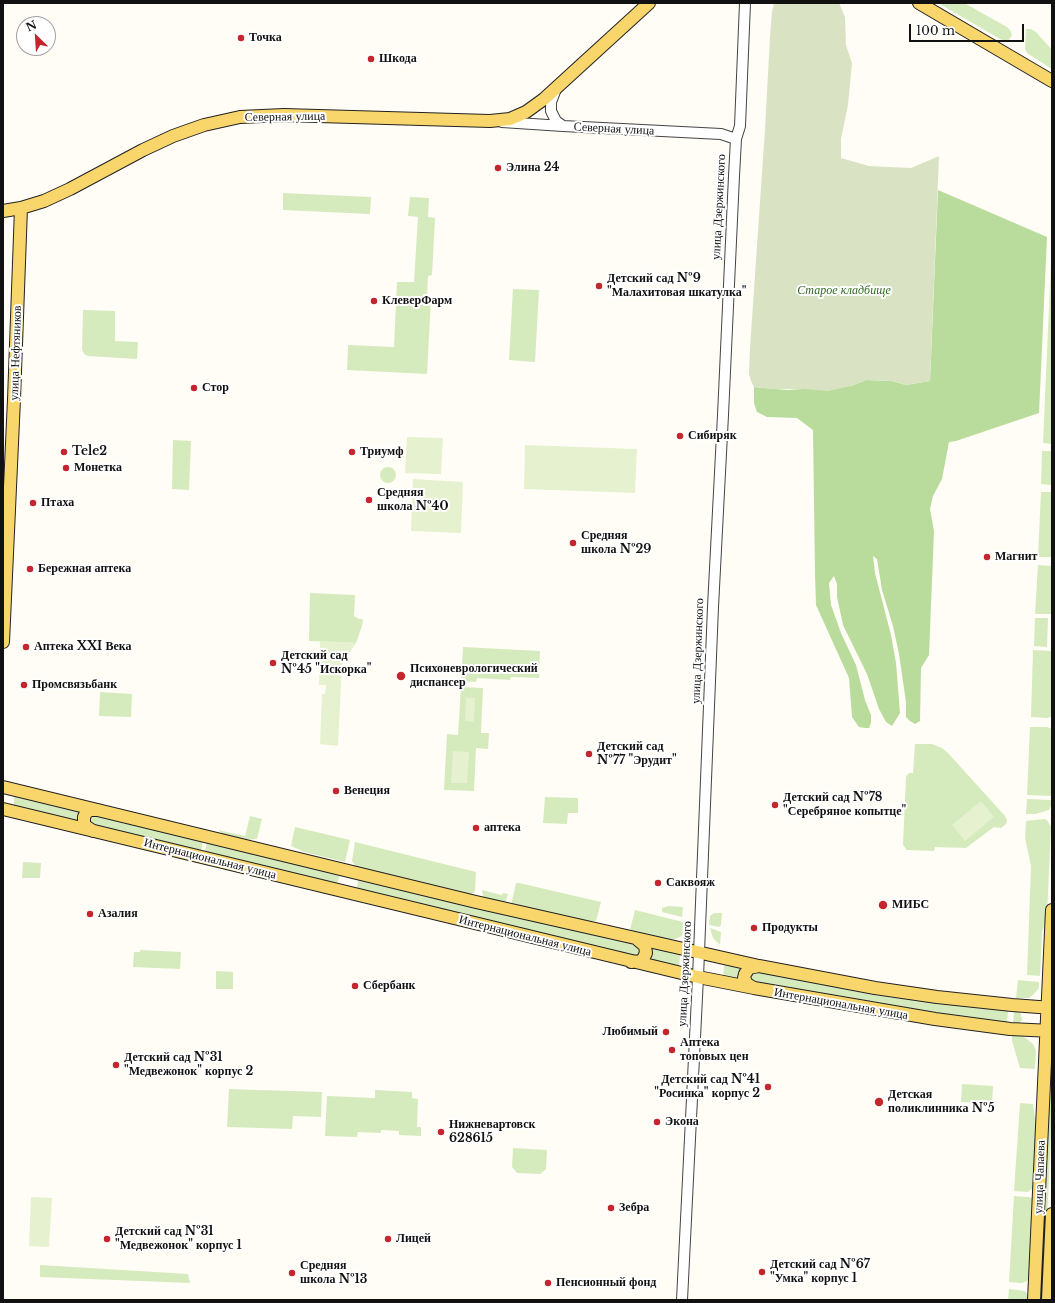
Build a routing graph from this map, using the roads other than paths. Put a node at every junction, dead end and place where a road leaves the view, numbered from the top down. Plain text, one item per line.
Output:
1 (649, 3) edge
2 (745, 3) edge
3 (919, 3) edge
4 (1052, 81) edge
5 (556, 89) junction
6 (490, 121) junction
7 (563, 126) junction
8 (736, 140) junction
9 (21, 208) junction
10 (3, 211) edge
11 (3, 642) edge
12 (3, 787) edge
13 (3, 809) edge
14 (98, 810) junction
15 (93, 831) junction
16 (1052, 910) edge
17 (638, 940) junction
18 (699, 953) junction
19 (632, 962) junction
20 (758, 966) junction
21 (698, 977) junction
22 (754, 988) junction
23 (1049, 1008) edge
24 (1049, 1031) edge
25 (1052, 1214) edge
26 (1036, 1272) junction
27 (1049, 1273) junction
28 (682, 1300) edge
29 (1034, 1300) edge
30 (1048, 1300) edge

1 - 5 main road, Северная улица
2 - 8 street, улица Дзержинского
3 - 4 main road
5 - 6 main road, Северная улица
5 - 7 street
6 - 7 street, Северная улица
6 - 9 main road, Северная улица
7 - 8 street, Северная улица
8 - 18 street, улица Дзержинского
9 - 10 main road, Северная улица
9 - 11 main road, улица Нефтяников
12 - 14 main road, Интернациональная улица
13 - 15 main road, Интернациональная улица
14 - 15 main road
14 - 17 main road, Интернациональная улица
15 - 19 main road, Интернациональная улица
16 - 23 main road, улица Чапаева
17 - 18 main road, Интернациональная улица
17 - 19 main road
18 - 20 main road, Интернациональная улица
18 - 21 street, улица Дзержинского
19 - 21 main road, Интернациональная улица
20 - 22 main road
20 - 23 main road, Интернациональная улица
21 - 22 main road, Интернациональная улица
21 - 28 street, улица Дзержинского
22 - 24 main road, Интернациональная улица
23 - 24 main road, улица Чапаева
24 - 26 main road, улица Чапаева
25 - 27 main road, улица Чапаева
26 - 27 main road
26 - 29 main road, улица Чапаева
27 - 30 main road, улица Чапаева

